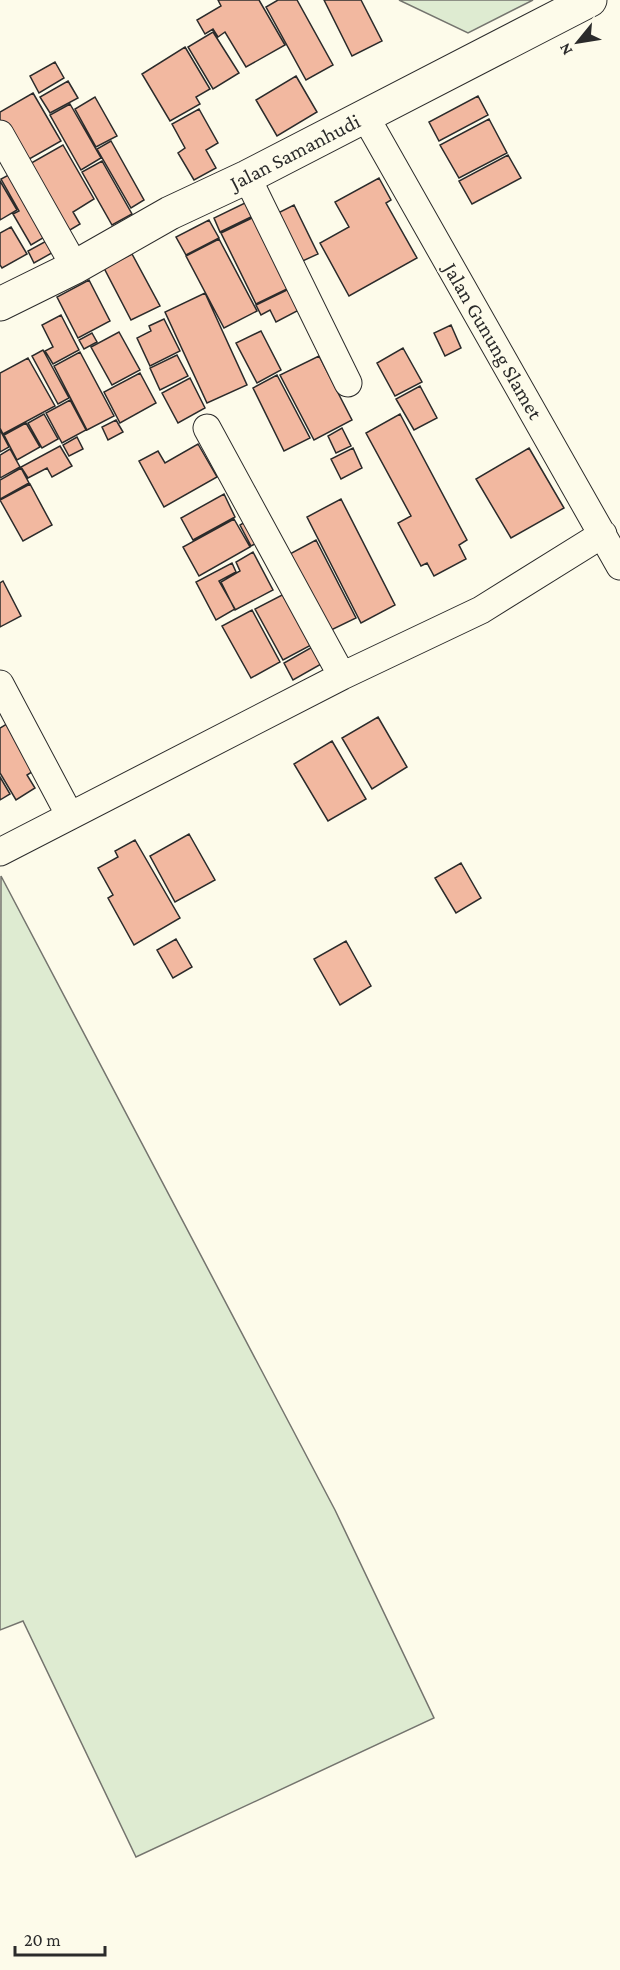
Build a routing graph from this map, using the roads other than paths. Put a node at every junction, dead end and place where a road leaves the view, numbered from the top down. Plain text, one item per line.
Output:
1 (590, 0) edge
2 (365, 116) junction
3 (0, 134) edge
4 (247, 177) junction
5 (75, 267) junction
6 (0, 304) edge
7 (348, 383) dead end
8 (207, 428) dead end
9 (603, 534) junction
10 (620, 566) edge
11 (342, 676) junction
12 (0, 684) edge
13 (70, 816) junction
14 (0, 852) edge

1 - 2 street, Jalan Samanhudi
2 - 4 street, Jalan Samanhudi
2 - 9 street, Jalan Gunung Slamet
3 - 5 street
4 - 5 street, Jalan Samanhudi
4 - 7 street
5 - 6 street, Jalan Samanhudi
8 - 11 street
9 - 10 street, Jalan Gunung Slamet
9 - 11 street
11 - 13 street
12 - 13 street
13 - 14 street

